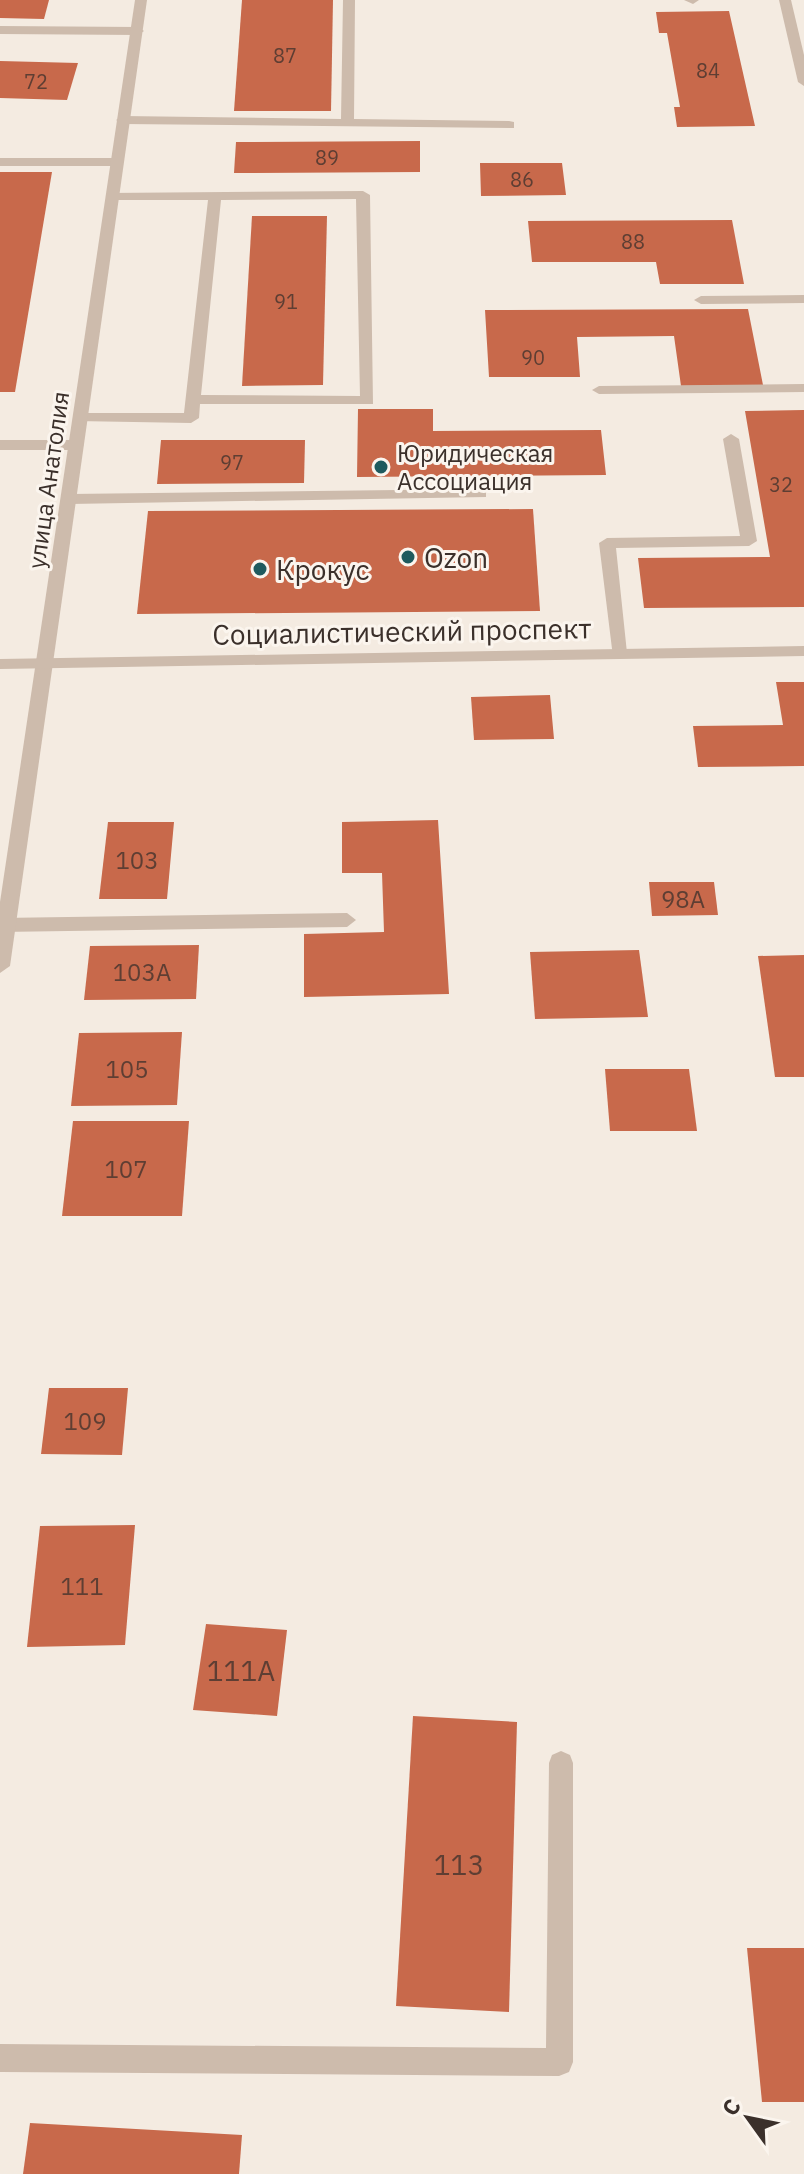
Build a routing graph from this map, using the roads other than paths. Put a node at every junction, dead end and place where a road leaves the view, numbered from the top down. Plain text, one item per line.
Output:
1 (141, 0) edge
2 (349, 0) edge
3 (785, 0) edge
4 (0, 30) edge
5 (138, 31) junction
6 (799, 41) edge
7 (804, 82) edge
8 (123, 120) junction
9 (347, 123) junction
10 (509, 125) dead end
11 (0, 162) edge
12 (117, 162) junction
13 (112, 196) junction
14 (215, 196) junction
15 (804, 299) edge
16 (701, 300) dead end
17 (804, 388) edge
18 (599, 390) dead end
19 (194, 399) junction
20 (81, 418) junction
21 (731, 439) dead end
22 (0, 445) edge
23 (76, 445) junction
24 (480, 494) dead end
25 (70, 499) junction
26 (804, 651) edge
27 (619, 653) junction
28 (0, 664) edge
29 (46, 664) junction
30 (347, 920) dead end
31 (3, 925) edge
32 (0, 966) edge
33 (561, 1763) dead end
34 (0, 2058) edge

1 - 5 street, улица Анатолия
2 - 9 street
3 - 6 street
4 - 5 street
5 - 8 street, улица Анатолия
6 - 7 street
8 - 9 street
8 - 12 street, улица Анатолия
9 - 10 street
11 - 12 street
12 - 13 street, улица Анатолия
13 - 14 street
13 - 20 street, улица Анатолия
14 - 19 street
14 - 19 street
15 - 16 street
17 - 18 street
19 - 20 street
20 - 23 street, улица Анатолия
21 - 27 street
22 - 23 street
23 - 25 street, улица Анатолия
24 - 25 street
25 - 29 street, улица Анатолия
26 - 27 street, Социалистический проспект
27 - 29 street, Социалистический проспект
28 - 29 street, Социалистический проспект
29 - 31 street, улица Анатолия
30 - 31 street
31 - 32 street, улица Анатолия
33 - 34 street

